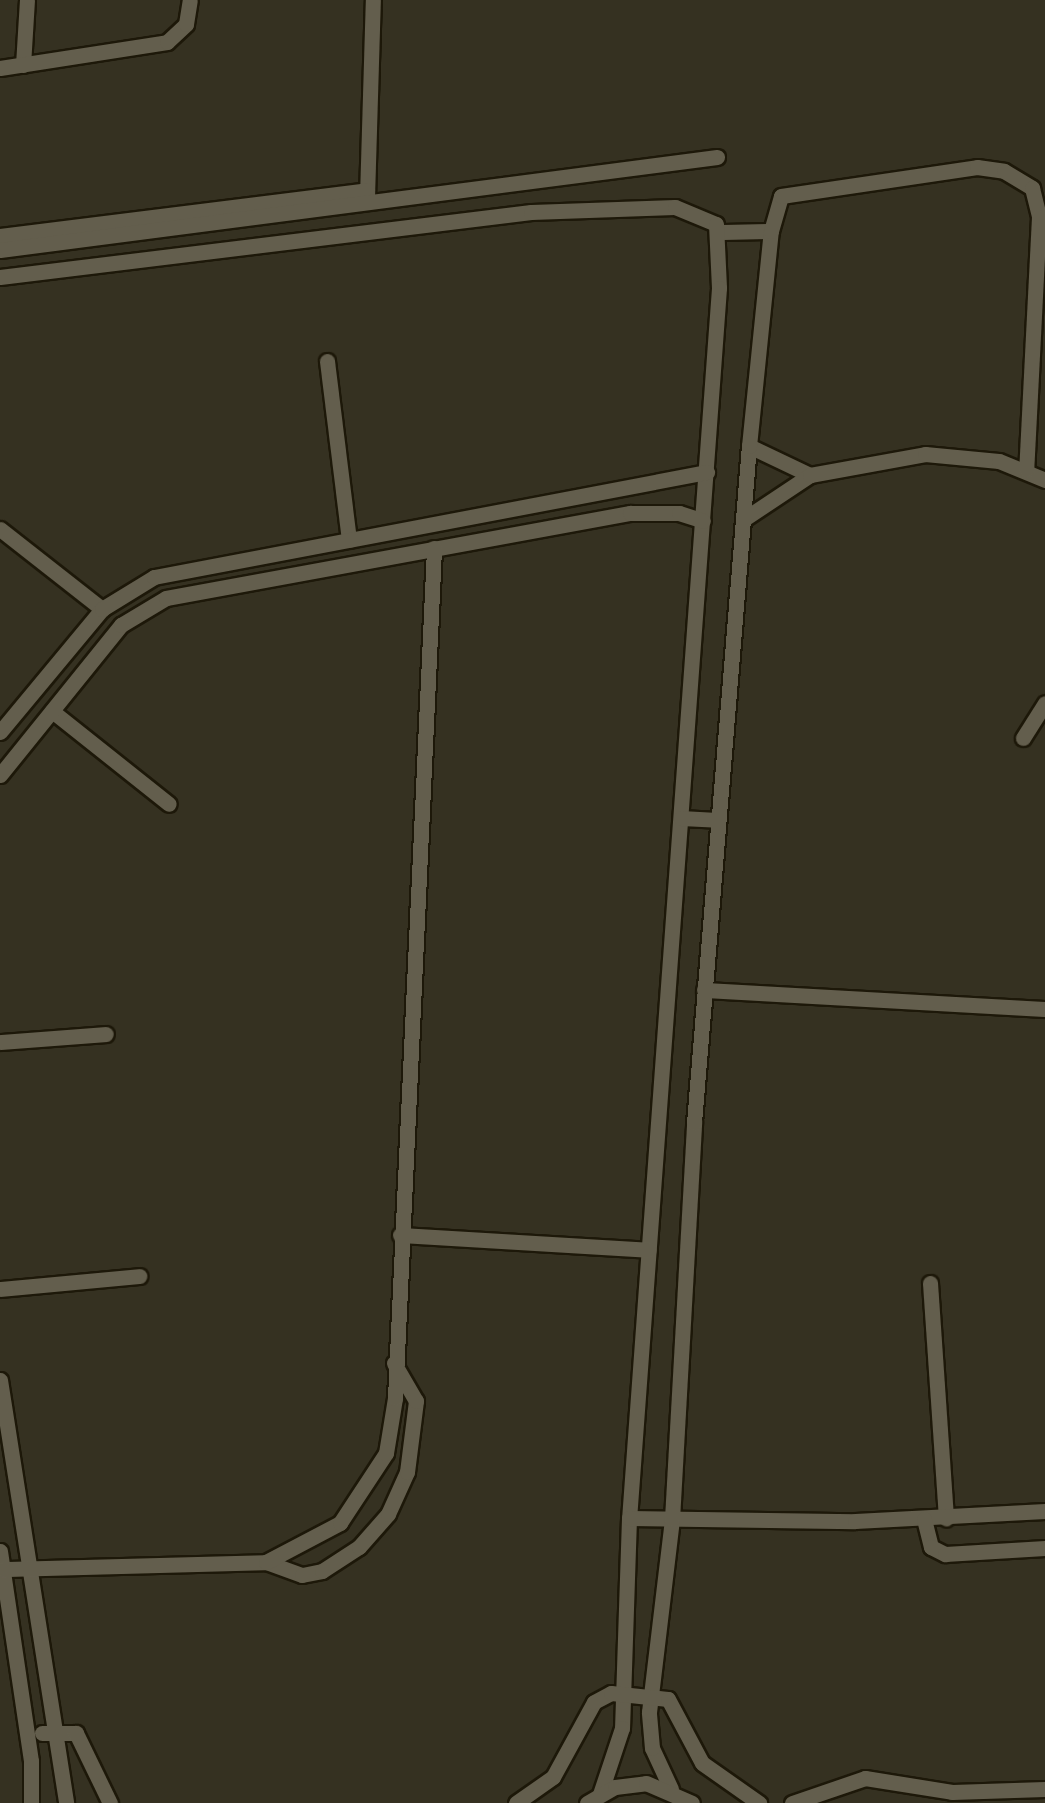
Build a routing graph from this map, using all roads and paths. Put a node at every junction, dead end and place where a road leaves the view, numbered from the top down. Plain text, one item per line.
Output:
1 (27, 0) edge
2 (190, 0) edge
3 (372, 0) edge
4 (24, 65) junction
5 (0, 68) edge
6 (717, 156) dead end
7 (367, 195) junction
8 (718, 232) junction
9 (772, 232) junction
10 (0, 236) edge
11 (0, 250) edge
12 (0, 276) edge
13 (327, 362) dead end
14 (748, 446) junction
15 (1026, 470) junction
16 (707, 472) junction
17 (810, 475) junction
18 (1045, 480) edge
19 (627, 490) junction
20 (630, 514) junction
21 (744, 519) junction
22 (703, 521) junction
23 (0, 529) edge
24 (348, 540) junction
25 (434, 548) junction
26 (154, 577) junction
27 (166, 598) junction
28 (102, 609) junction
29 (1045, 703) edge
30 (52, 711) junction
31 (0, 732) edge
32 (1024, 738) dead end
33 (0, 775) edge
34 (169, 804) dead end
35 (681, 818) junction
36 (717, 820) junction
37 (704, 990) junction
38 (1045, 1009) edge
39 (106, 1034) dead end
40 (0, 1042) edge
41 (659, 1119) junction
42 (694, 1123) junction
43 (400, 1235) junction
44 (648, 1250) junction
45 (139, 1276) dead end
46 (930, 1283) dead end
47 (0, 1288) edge
48 (394, 1363) junction
49 (0, 1380) edge
50 (1045, 1511) edge
51 (629, 1518) junction
52 (924, 1518) junction
53 (946, 1518) junction
54 (672, 1520) junction
55 (1045, 1548) edge
56 (0, 1551) edge
57 (266, 1562) junction
58 (27, 1566) junction
59 (3, 1568) junction
60 (623, 1694) junction
61 (650, 1694) junction
62 (52, 1731) junction
63 (28, 1735) junction
64 (671, 1789) junction
65 (1045, 1790) edge
66 (594, 1798) edge
67 (32, 1803) edge
68 (66, 1803) edge
69 (110, 1803) edge
70 (516, 1803) edge
71 (692, 1803) edge
72 (759, 1803) edge
73 (792, 1803) edge

1 - 4 street
2 - 4 street
3 - 7 street
4 - 5 street
6 - 7 street
7 - 10 street
7 - 11 street
8 - 9 street
8 - 12 street
8 - 16 street
9 - 14 street
9 - 15 street
13 - 24 street
14 - 17 street
14 - 21 street
15 - 17 street
15 - 18 street
16 - 19 street
16 - 22 street
17 - 21 street
19 - 20 street
19 - 24 street
20 - 22 street
20 - 25 street
21 - 36 street
22 - 35 street
23 - 28 street
24 - 26 street
25 - 27 street
25 - 43 street
26 - 27 street
26 - 28 street
27 - 30 street
28 - 31 street
29 - 32 street
30 - 33 street
30 - 34 street
35 - 36 street
35 - 41 street
36 - 37 street
37 - 38 street
37 - 42 street
39 - 40 street
41 - 42 street
41 - 44 street
42 - 54 street
43 - 44 street
43 - 48 street
44 - 51 street
45 - 47 street
46 - 53 street
48 - 57 street
48 - 57 street
49 - 58 street
50 - 53 street
51 - 54 street
51 - 60 street
52 - 53 street
52 - 54 street
52 - 55 street
54 - 61 street
56 - 59 street
57 - 58 street
58 - 59 street
58 - 62 street
59 - 63 street
60 - 61 street
60 - 66 street
60 - 70 street
61 - 64 street
61 - 72 street
62 - 63 street
62 - 68 street
62 - 69 street
63 - 67 street
64 - 66 street
64 - 71 street
65 - 73 street

